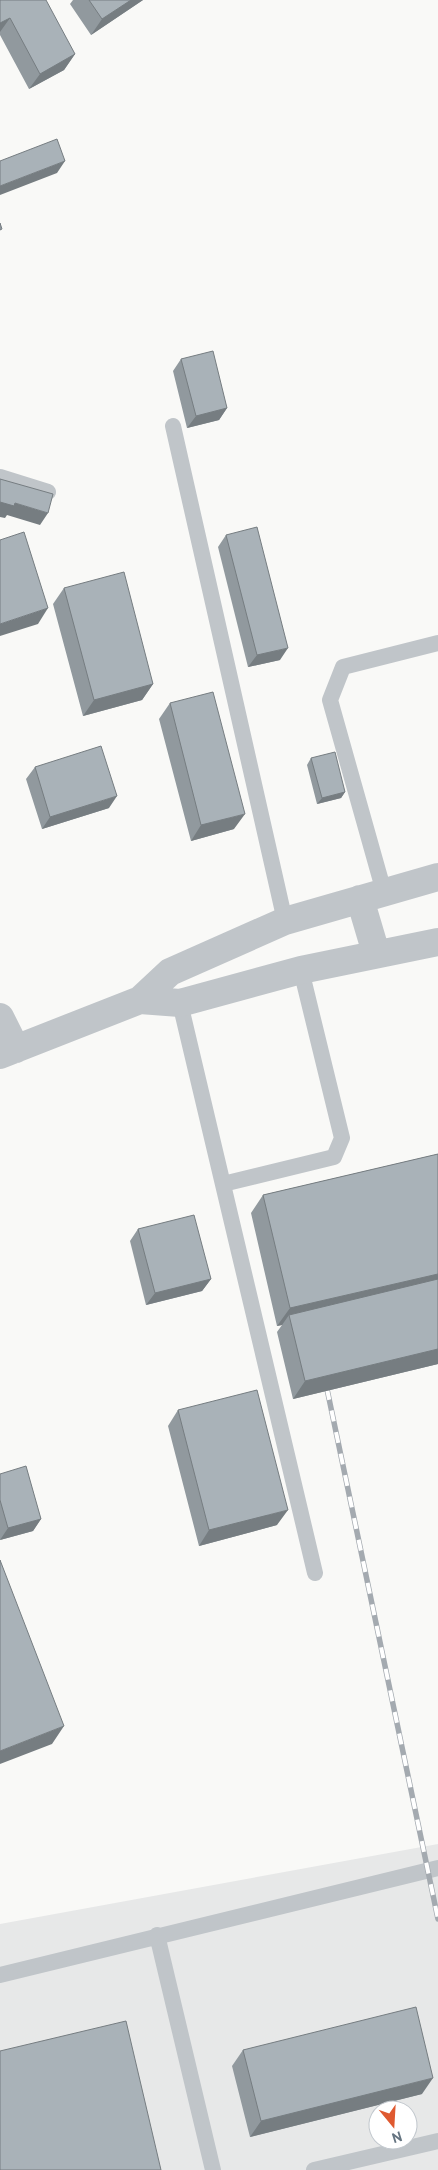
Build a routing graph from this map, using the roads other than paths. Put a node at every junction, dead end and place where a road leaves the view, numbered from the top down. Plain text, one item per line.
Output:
1 (173, 426) dead end
2 (0, 477) edge
3 (48, 492) edge
4 (438, 643) edge
5 (438, 877) edge
6 (372, 895) junction
7 (285, 922) junction
8 (438, 942) edge
9 (376, 953) junction
10 (301, 970) junction
11 (140, 1000) junction
12 (180, 1003) junction
13 (0, 1017) edge
14 (8, 1052) edge
15 (222, 1184) junction
16 (315, 1573) dead end
17 (438, 1868) edge
18 (157, 1935) junction
19 (0, 1975) edge
20 (438, 2141) edge
21 (213, 2170) edge
22 (314, 2170) edge

1 - 7 lane
2 - 3 lane
4 - 6 lane
5 - 6 street
6 - 7 street
6 - 9 street
7 - 11 street
8 - 9 street
9 - 10 street
10 - 12 street
10 - 15 lane
11 - 12 street
11 - 14 street
12 - 15 lane
13 - 14 street
15 - 16 lane
17 - 18 lane
18 - 19 lane
18 - 21 lane
20 - 22 lane

